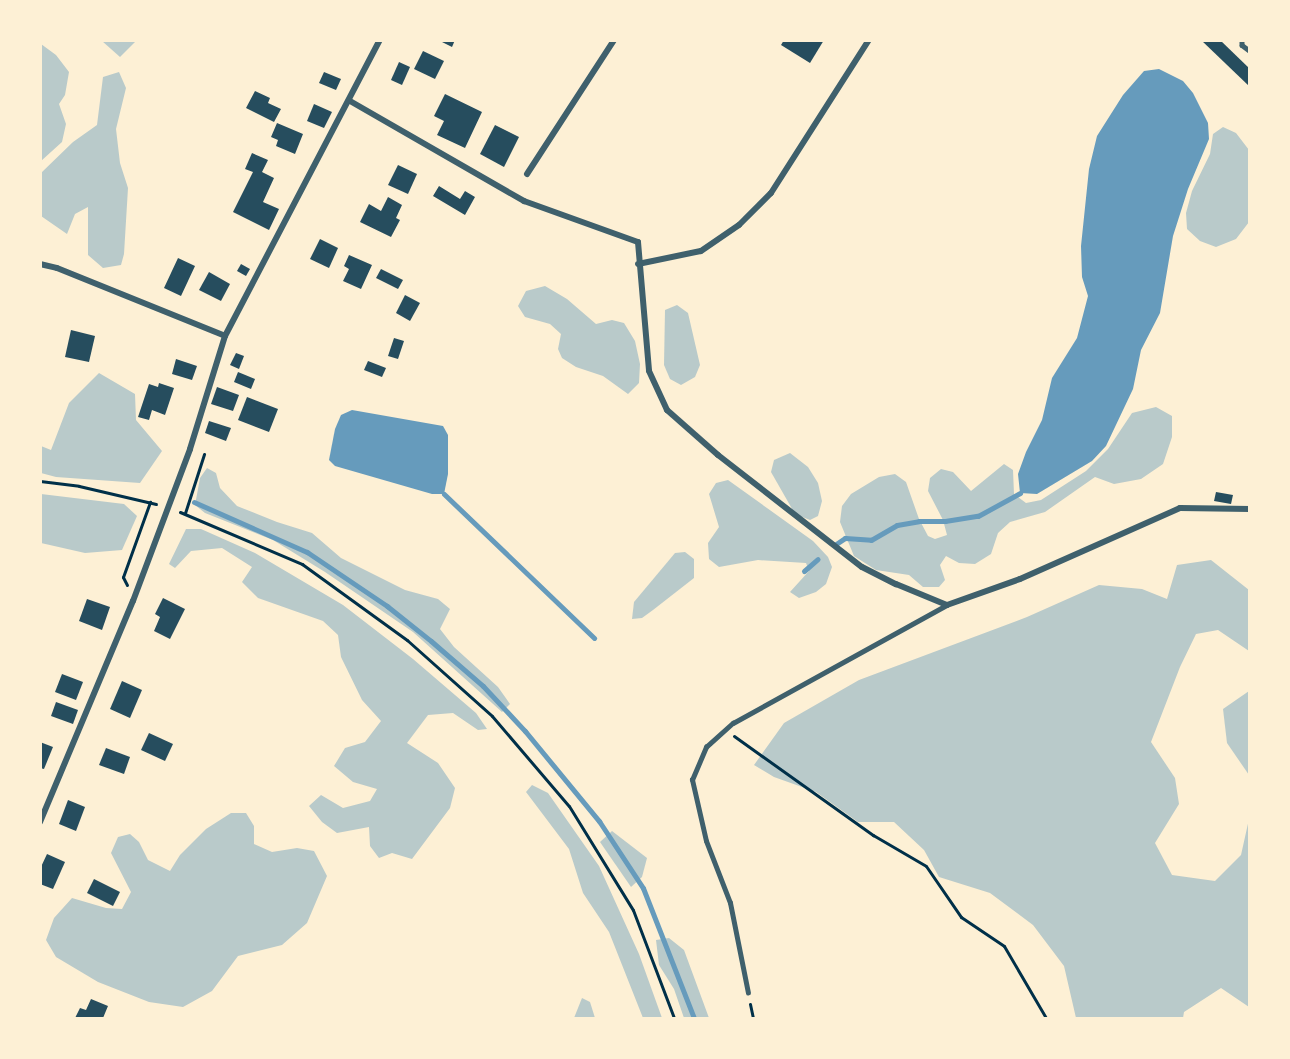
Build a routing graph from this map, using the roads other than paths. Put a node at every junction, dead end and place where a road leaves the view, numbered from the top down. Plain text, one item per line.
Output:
1 (380, 40) edge
2 (614, 40) edge
3 (870, 40) edge
4 (1242, 40) edge
5 (1250, 51) edge
6 (350, 101) junction
7 (527, 174) dead end
8 (40, 264) edge
9 (638, 264) junction
10 (225, 336) junction
11 (1250, 509) edge
12 (947, 605) junction
13 (40, 822) edge
14 (748, 993) road end

1 - 6 street
2 - 7 street
3 - 9 street
4 - 5 lane
6 - 9 street
6 - 10 street
8 - 10 street
9 - 12 street
10 - 13 street
11 - 12 street
12 - 14 lane

